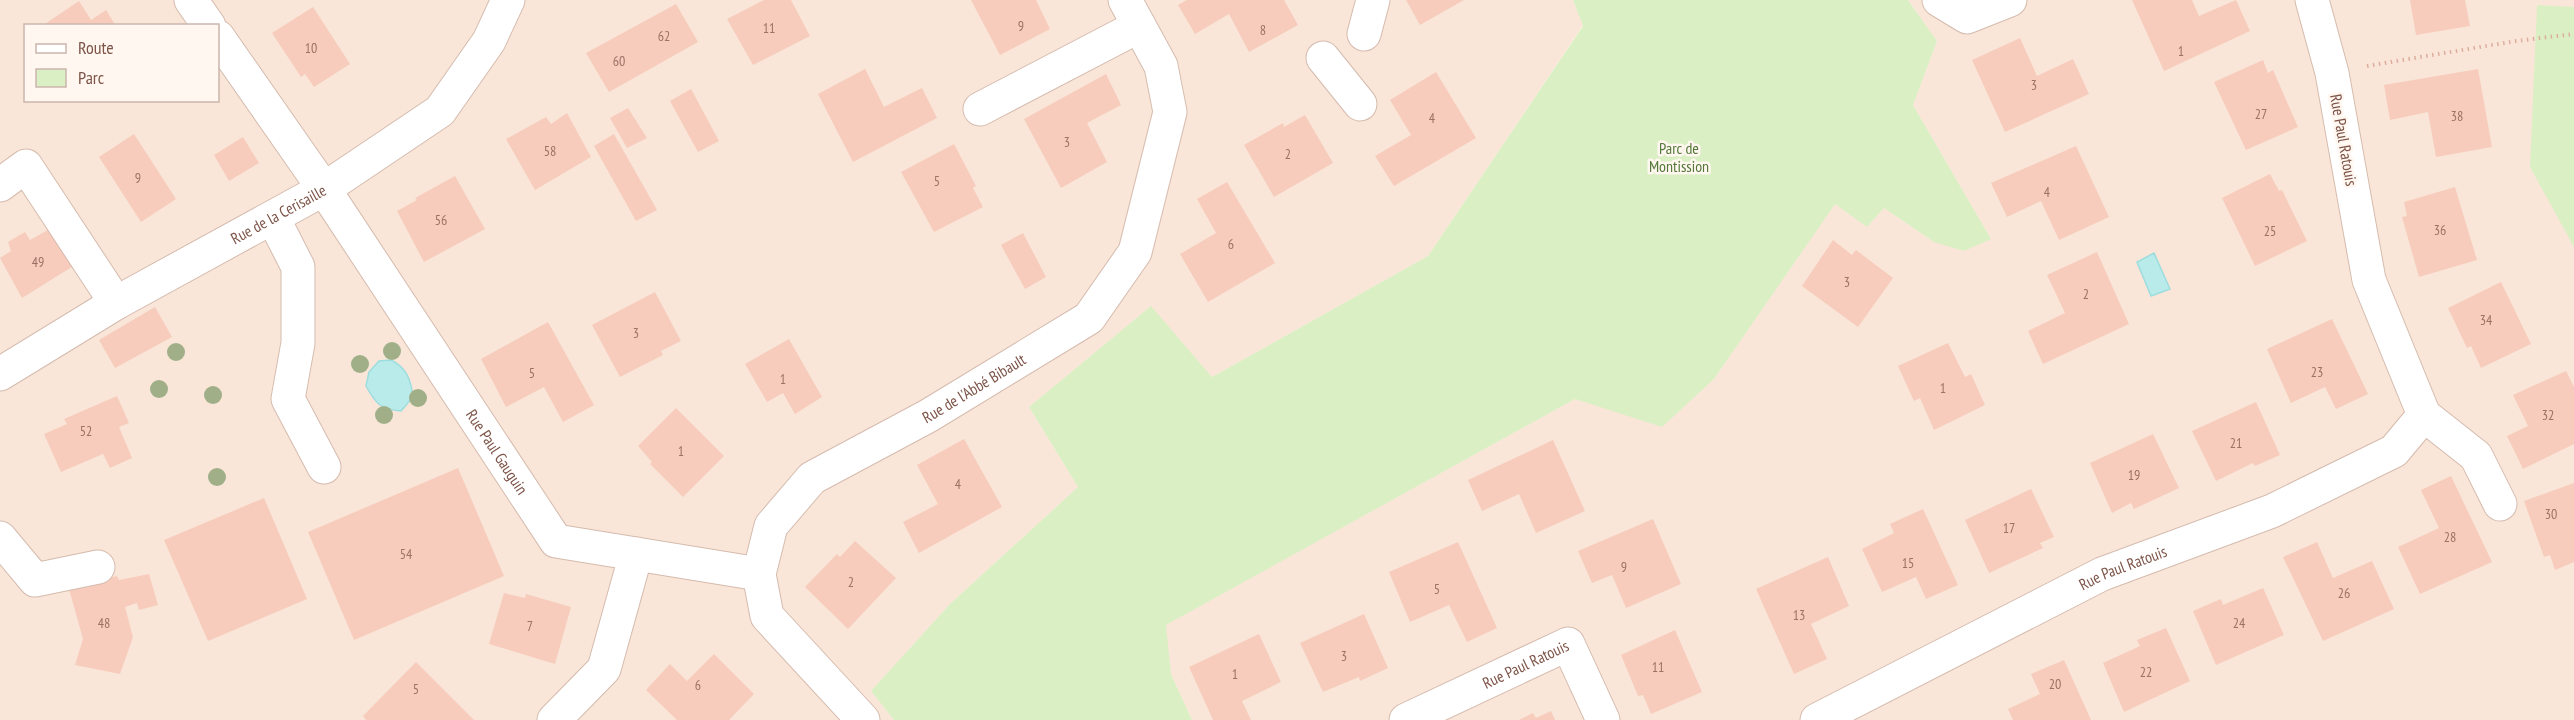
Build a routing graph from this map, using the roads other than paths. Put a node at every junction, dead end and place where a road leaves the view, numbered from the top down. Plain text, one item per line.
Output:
1 (191, 0) edge
2 (508, 0) edge
3 (1373, 0) edge
4 (1939, 0) edge
5 (2010, 0) edge
6 (2312, 0) edge
7 (1132, 13) edge
8 (208, 24) edge
9 (1364, 34) dead end
10 (219, 39) edge
11 (1323, 58) dead end
12 (1360, 104) dead end
13 (980, 109) dead end
14 (0, 185) edge
15 (324, 189) junction
16 (273, 218) junction
17 (117, 303) junction
18 (0, 374) edge
19 (2424, 415) junction
20 (324, 467) dead end
21 (2500, 504) dead end
22 (0, 538) edge
23 (636, 554) junction
24 (98, 567) dead end
25 (759, 574) junction
26 (554, 720) edge
27 (863, 720) edge
28 (1406, 720) edge
29 (1603, 720) edge
30 (1817, 720) edge

1 - 8 street
2 - 15 street, Rue de la Cerisaille
3 - 9 street
4 - 5 street
6 - 19 street, Rue Paul Ratouis
7 - 13 street
7 - 25 street, Rue de l'Abbé Bibault
10 - 15 street, Rue Paul Gauguin
11 - 12 street
14 - 17 street
15 - 16 street, Rue de la Cerisaille
15 - 23 street, Rue Paul Gauguin
16 - 17 street, Rue de la Cerisaille
16 - 20 street
17 - 18 street, Rue de la Cerisaille
19 - 21 street, Rue Paul Ratouis
19 - 30 street, Rue Paul Ratouis
22 - 24 street
23 - 25 street, Rue Paul Gauguin
23 - 26 street
25 - 27 street, Rue de l'Abbé Bibault
28 - 29 street, Rue Paul Ratouis

